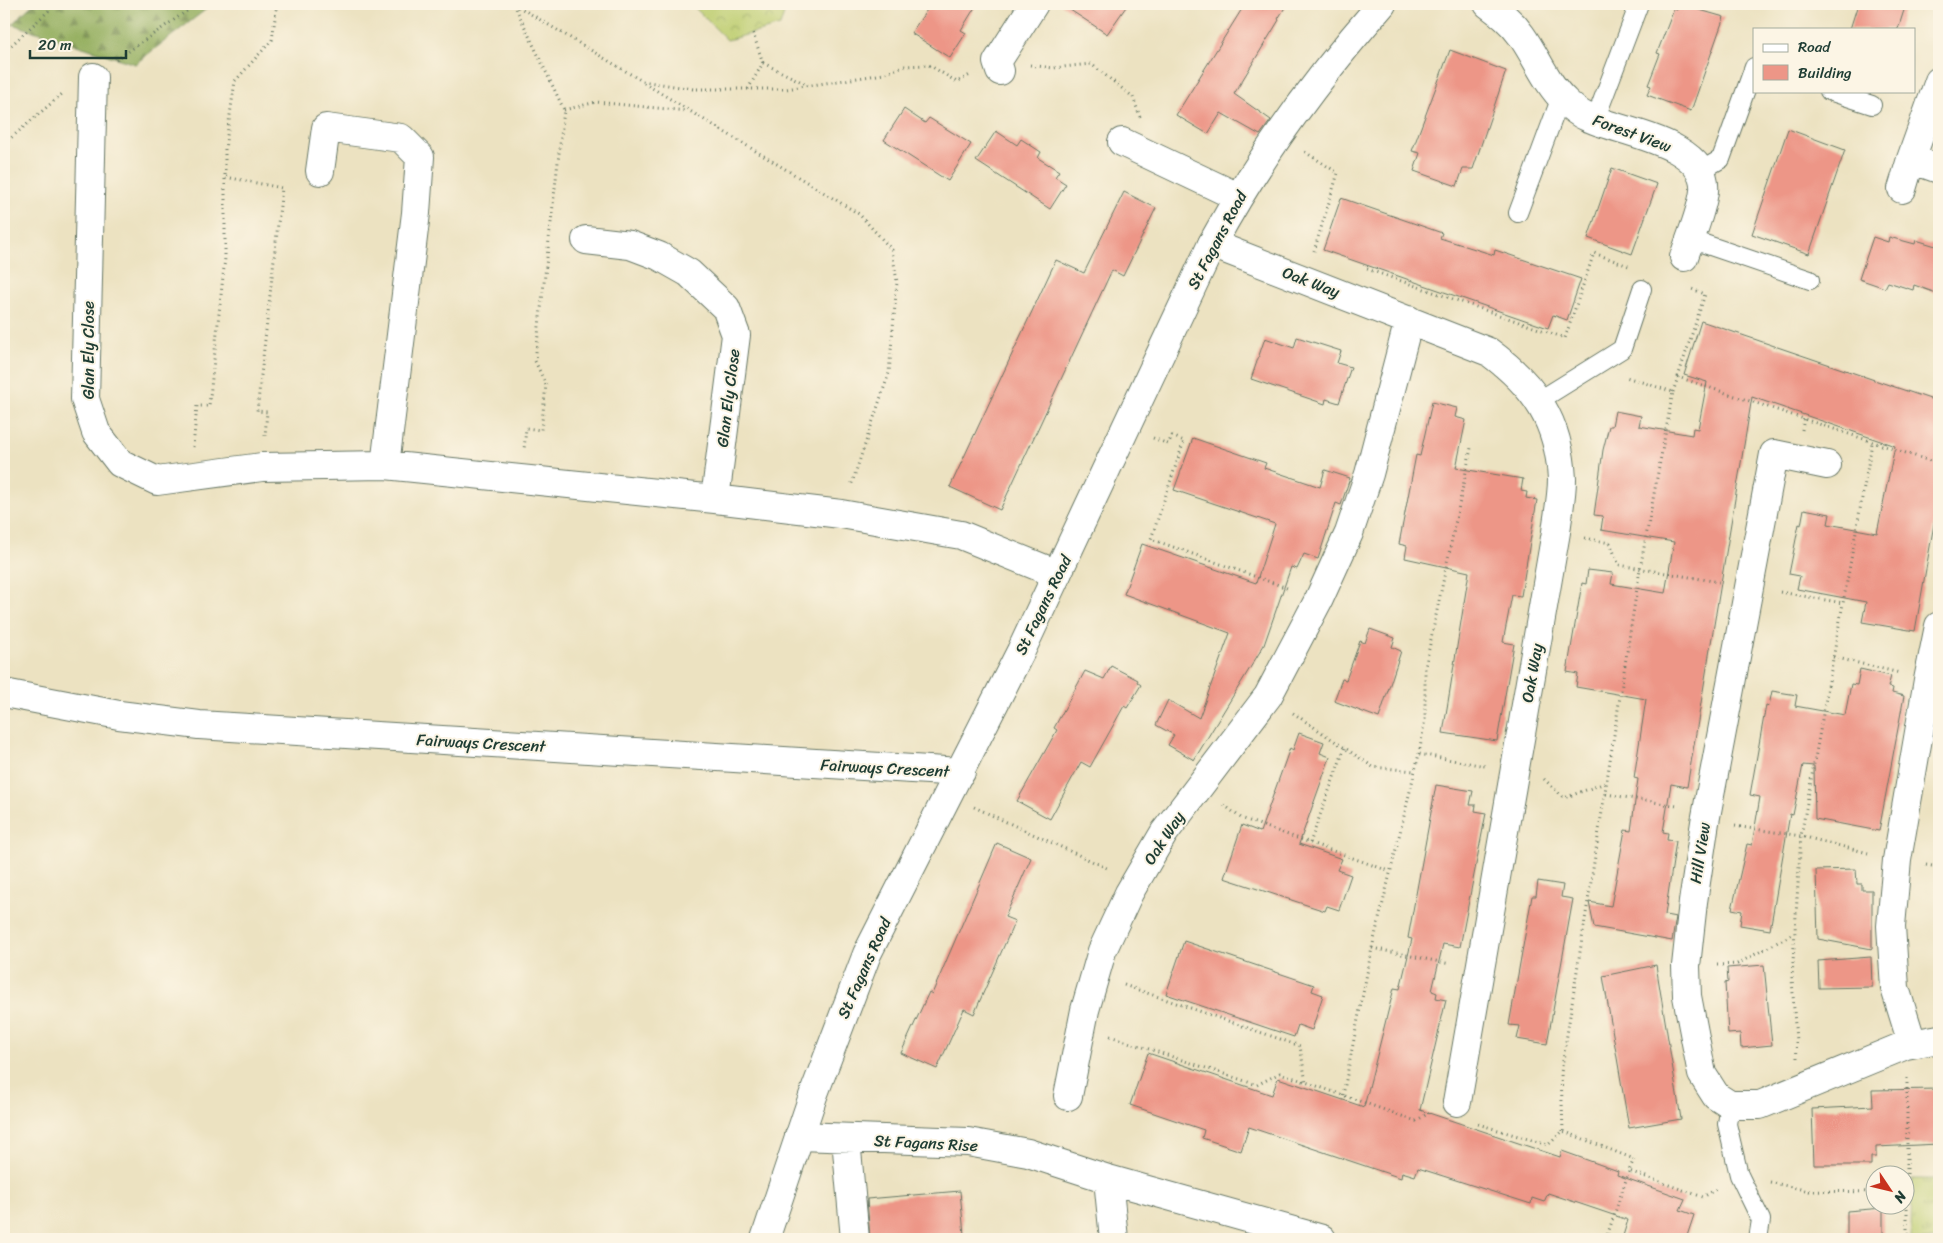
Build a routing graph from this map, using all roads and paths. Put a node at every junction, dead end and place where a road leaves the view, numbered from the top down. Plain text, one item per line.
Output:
1 (56, 4) edge
2 (278, 4) edge
3 (514, 4) edge
4 (1034, 4) edge
5 (1488, 4) edge
6 (1639, 4) edge
7 (1377, 5) edge
8 (753, 33) dead end
9 (4, 52) edge
10 (763, 63) junction
11 (998, 66) joint
12 (1053, 68) dead end
13 (1753, 70) edge
14 (93, 77) dead end
15 (1939, 80) edge
16 (642, 81) junction
17 (808, 85) junction
18 (748, 89) junction
19 (1832, 92) edge
20 (1561, 97) junction
21 (1872, 106) dead end
22 (564, 110) junction
23 (689, 111) junction
24 (1141, 115) dead end
25 (1596, 120) junction
26 (1278, 135) junction
27 (1122, 142) dead end
28 (1911, 159) junction
29 (1939, 169) edge
30 (320, 170) dead end
31 (1700, 171) junction
32 (226, 177) junction
33 (1902, 189) dead end
34 (1238, 197) junction
35 (1518, 213) dead end
36 (586, 240) dead end
37 (1212, 244) junction
38 (1687, 248) joint
39 (1323, 254) dead end
40 (1360, 267) dead end
41 (1640, 270) dead end
42 (1810, 280) dead end
43 (1687, 287) dead end
44 (1642, 289) dead end
45 (1409, 320) junction
46 (1608, 357) junction
47 (1678, 376) junction
48 (1673, 392) junction
49 (1540, 400) junction
50 (1127, 426) junction
51 (1872, 443) junction
52 (1471, 448) dead end
53 (1939, 464) edge
54 (1827, 465) dead end
55 (385, 466) junction
56 (262, 468) junction
57 (190, 477) junction
58 (521, 480) junction
59 (715, 499) junction
60 (841, 514) junction
61 (1556, 532) junction
62 (1640, 569) junction
63 (1058, 574) junction
64 (1748, 586) junction
65 (1319, 599) junction
66 (1843, 603) junction
67 (1939, 626) edge
68 (1833, 658) junction
69 (1928, 680) junction
70 (4, 694) edge
71 (1268, 696) junction
72 (1345, 747) junction
73 (1419, 754) junction
74 (1415, 771) junction
75 (1514, 771) junction
76 (1608, 782) junction
77 (955, 783) junction
78 (1200, 786) junction
79 (1606, 794) junction
80 (1706, 816) junction
81 (1801, 836) junction
82 (1310, 843) junction
83 (1898, 860) junction
84 (1939, 867) edge
85 (1389, 871) junction
86 (1136, 882) junction
87 (1793, 933) junction
88 (1372, 948) junction
89 (1686, 966) junction
90 (1478, 970) junction
91 (1095, 975) junction
92 (1081, 1026) junction
93 (1939, 1039) edge
94 (1909, 1044) junction
95 (1306, 1083) junction
96 (1799, 1089) junction
97 (1343, 1095) junction
98 (1068, 1096) dead end
99 (1730, 1105) junction
100 (1445, 1106) joint
101 (1474, 1122) dead end
102 (1563, 1131) junction
103 (799, 1136) junction
104 (846, 1139) junction
105 (1907, 1166) edge
106 (1629, 1171) junction
107 (1739, 1175) junction
108 (1108, 1179) junction
109 (1866, 1192) edge
110 (1907, 1216) edge
111 (765, 1239) edge
112 (855, 1239) edge
113 (1114, 1239) edge
114 (1322, 1239) edge
115 (1606, 1239) edge
116 (1758, 1239) edge
117 (1907, 1239) edge

1 - 9 path
2 - 32 path
3 - 16 path
3 - 22 path
4 - 11 street
5 - 20 street, Forest View
6 - 25 lane
7 - 26 street, St Fagans Road
8 - 10 path
10 - 17 path
10 - 18 path
11 - 17 path
12 - 24 path
13 - 31 lane
14 - 57 street, Glan Ely Close
15 - 28 street
16 - 18 path
16 - 23 path
17 - 18 path
19 - 21 lane
20 - 25 street, Forest View
20 - 35 lane
22 - 23 path
22 - 58 path
23 - 60 path
25 - 31 street, Forest View
26 - 34 street, St Fagans Road
26 - 39 path
27 - 34 street
28 - 29 street
28 - 33 street
30 - 55 street
31 - 38 street
32 - 56 path
32 - 57 path
34 - 37 street, St Fagans Road
36 - 59 street, Glan Ely Close
37 - 45 street, Oak Way
37 - 50 street, St Fagans Road
38 - 42 lane
40 - 41 path
43 - 47 path
44 - 46 lane
45 - 49 street, Oak Way
45 - 65 street, Oak Way
46 - 48 path
46 - 49 lane
47 - 48 path
47 - 51 path
48 - 62 path
49 - 61 street, Oak Way
50 - 63 street, St Fagans Road
50 - 65 path
51 - 53 path
51 - 66 path
52 - 73 path
54 - 64 street, Hill View
55 - 56 street, Glan Ely Close
55 - 58 street, Glan Ely Close
56 - 57 street, Glan Ely Close
58 - 59 street, Glan Ely Close
59 - 60 street, Glan Ely Close
60 - 63 street, Glan Ely Close
61 - 62 path
61 - 75 street, Oak Way
62 - 64 path
62 - 76 path
63 - 77 street, St Fagans Road
64 - 66 path
64 - 80 street, Hill View
65 - 71 street, Oak Way
66 - 68 path
67 - 69 street
68 - 69 path
68 - 81 path
69 - 83 street
70 - 77 street, Fairways Crescent
71 - 72 path
71 - 78 street, Oak Way
72 - 74 path
72 - 82 path
73 - 74 path
73 - 75 path
74 - 85 path
75 - 76 path
75 - 90 street, Oak Way
76 - 79 path
77 - 86 path
77 - 103 street, St Fagans Road
78 - 82 path
78 - 86 street, Oak Way
79 - 80 path
79 - 102 path
80 - 81 path
80 - 89 street, Hill View
81 - 83 path
81 - 87 path
82 - 85 path
83 - 84 path
83 - 94 street
85 - 88 path
86 - 91 street, Oak Way
87 - 89 path
87 - 96 path
88 - 90 path
88 - 97 path
89 - 99 street, Hill View
90 - 100 street, Oak Way
91 - 92 street, Oak Way
91 - 95 path
92 - 95 path
92 - 98 street, Oak Way
93 - 94 street
94 - 96 street
94 - 105 path
95 - 97 path
96 - 99 street
97 - 100 path
99 - 107 lane
101 - 102 path
102 - 106 path
103 - 104 street, St Fagans Rise
103 - 111 street, St Fagans Road
104 - 108 street, St Fagans Rise
104 - 112 street
106 - 107 path
106 - 115 path
107 - 109 path
107 - 116 lane
108 - 113 street
108 - 114 street, St Fagans Rise
110 - 117 path

